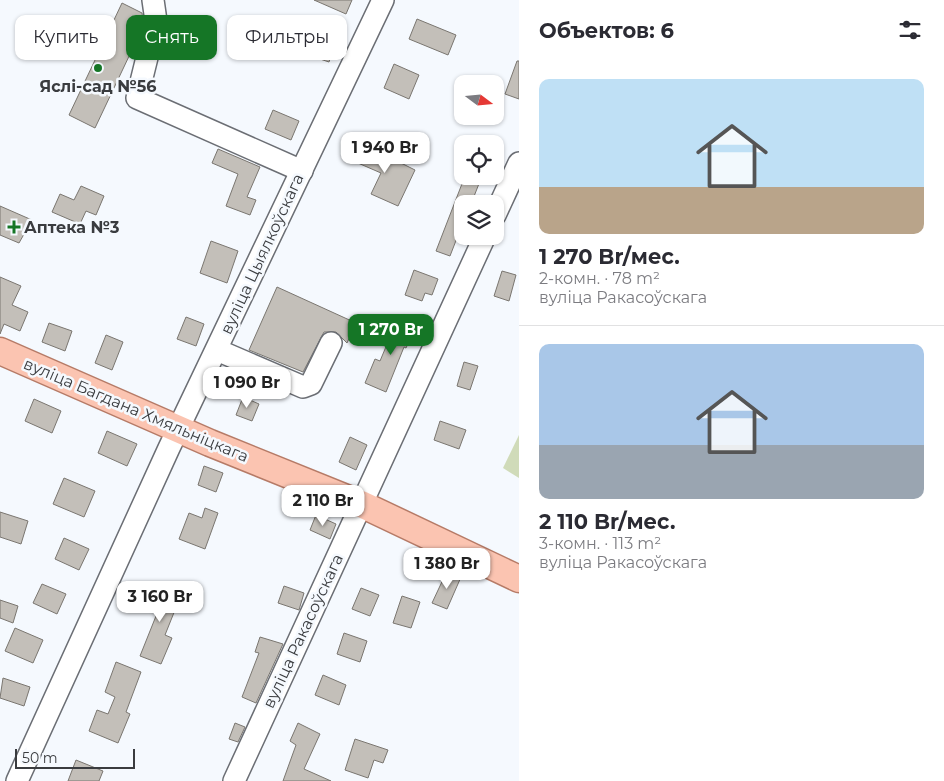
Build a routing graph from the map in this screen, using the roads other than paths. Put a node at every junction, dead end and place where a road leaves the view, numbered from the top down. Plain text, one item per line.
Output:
1 (153, 0) edge
2 (383, 0) edge
3 (519, 163) edge
4 (302, 170) junction
5 (504, 196) edge
6 (481, 245) edge
7 (331, 343) dead end
8 (217, 350) junction
9 (0, 351) edge
10 (179, 428) junction
11 (361, 504) junction
12 (519, 579) edge
13 (17, 781) edge
14 (234, 781) edge

1 - 4 street
2 - 4 street, вуліца Цыялкоўскага
3 - 5 street
4 - 8 street, вуліца Цыялкоўскага
6 - 11 street, вуліца Ракасоўскага
7 - 8 street
8 - 10 street, вуліца Цыялкоўскага
9 - 10 main road, вуліца Багдана Хмяльніцкага
10 - 11 main road, вуліца Багдана Хмяльніцкага
10 - 13 street, вуліца Цыялкоўскага
11 - 12 main road, вуліца Багдана Хмяльніцкага
11 - 14 street, вуліца Ракасоўскага

